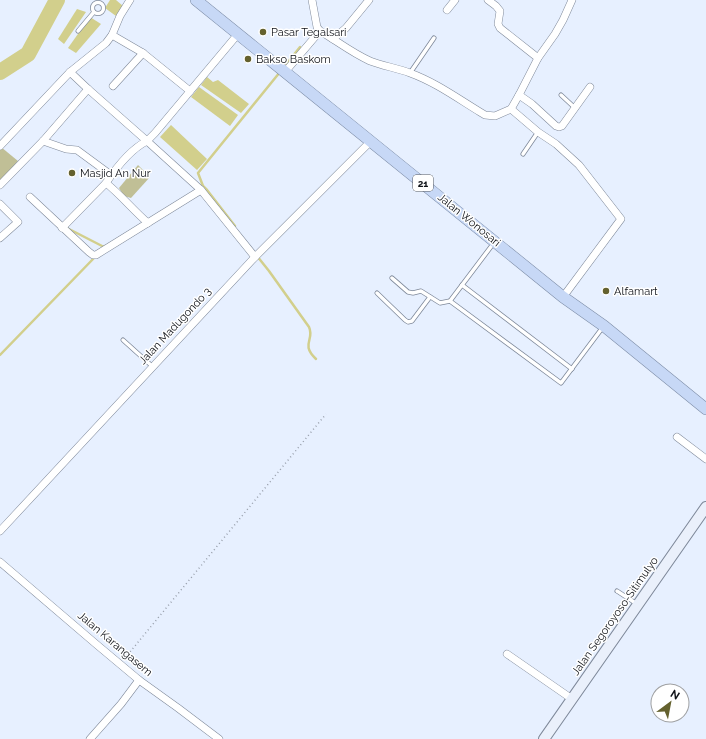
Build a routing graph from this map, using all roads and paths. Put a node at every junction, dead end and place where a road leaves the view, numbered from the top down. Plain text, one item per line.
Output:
1 (104, 0) edge
2 (130, 0) edge
3 (312, 0) edge
4 (369, 0) edge
5 (455, 0) edge
6 (488, 0) edge
7 (572, 0) edge
8 (201, 1) edge
9 (101, 4) junction
10 (446, 10) dead end
11 (94, 12) junction
12 (78, 31) dead end
13 (320, 31) junction
14 (238, 34) junction
15 (112, 35) junction
16 (434, 38) dead end
17 (333, 39) junction
18 (143, 53) junction
19 (538, 58) junction
20 (283, 70) junction
21 (70, 72) junction
22 (410, 73) junction
23 (113, 86) dead end
24 (590, 87) dead end
25 (88, 89) junction
26 (190, 91) junction
27 (519, 95) junction
28 (561, 95) dead end
29 (576, 108) junction
30 (511, 109) junction
31 (538, 132) junction
32 (42, 141) junction
33 (147, 141) junction
34 (370, 141) junction
35 (0, 146) edge
36 (522, 154) dead end
37 (111, 175) junction
38 (106, 182) junction
39 (0, 185) edge
40 (200, 189) junction
41 (30, 197) dead end
42 (0, 204) edge
43 (148, 223) junction
44 (62, 228) junction
45 (0, 238) edge
46 (495, 241) junction
47 (255, 257) junction
48 (392, 278) dead end
49 (462, 284) junction
50 (377, 293) dead end
51 (430, 297) junction
52 (564, 297) junction
53 (450, 301) junction
54 (604, 326) junction
55 (123, 340) dead end
56 (153, 367) junction
57 (572, 368) junction
58 (706, 408) edge
59 (326, 414) dead end
60 (677, 438) dead end
61 (706, 459) edge
62 (706, 506) edge
63 (0, 531) edge
64 (0, 562) edge
65 (617, 591) dead end
66 (637, 604) junction
67 (507, 654) dead end
68 (120, 664) junction
69 (139, 680) junction
70 (572, 700) junction
71 (90, 739) edge
72 (219, 739) edge
73 (544, 739) edge

1 - 9 lane
2 - 15 street
3 - 13 street
4 - 17 street
5 - 10 street
6 - 19 street
7 - 19 street
8 - 14 highway, Jalan Wonosari / 21
9 - 11 lane
9 - 11 lane
11 - 12 lane
13 - 17 street
13 - 20 street
14 - 20 highway, Jalan Wonosari / 21
14 - 26 street
15 - 18 street
15 - 21 street
16 - 22 lane
17 - 22 street
18 - 23 street
18 - 26 street
19 - 27 street
20 - 34 highway, Jalan Wonosari / 21
21 - 25 street
21 - 35 street
22 - 30 street
24 - 29 street
25 - 32 street
25 - 33 street
26 - 33 street
27 - 29 street
27 - 30 street
28 - 29 lane
30 - 31 street
31 - 36 lane
31 - 52 street
32 - 37 street
32 - 39 street
33 - 37 street
33 - 40 street
34 - 46 highway, Jalan Wonosari / 21
34 - 47 street, Jalan Madugondo 3
37 - 38 street
38 - 43 street
38 - 44 street
40 - 43 street
40 - 47 street
41 - 44 street
42 - 45 street
43 - 44 street
46 - 49 lane
46 - 52 highway, Jalan Wonosari / 21
47 - 56 street, Jalan Madugondo 3
48 - 51 lane
49 - 53 lane
49 - 57 lane
50 - 51 lane
51 - 53 lane
52 - 54 highway, Jalan Wonosari / 21
53 - 57 lane
54 - 57 lane
54 - 58 highway, Jalan Wonosari / 21
55 - 56 lane
56 - 63 street, Jalan Madugondo 3
59 - 68 path
60 - 61 street
62 - 66 main road, Jalan Segoroyoso-Sitimulyo
64 - 68 street, Jalan Karangasem
65 - 66 lane
66 - 70 main road, Jalan Segoroyoso-Sitimulyo
67 - 70 street
68 - 69 street, Jalan Karangasem
69 - 71 street
69 - 72 street, Jalan Karangasem
70 - 73 main road, Jalan Segoroyoso-Sitimulyo

